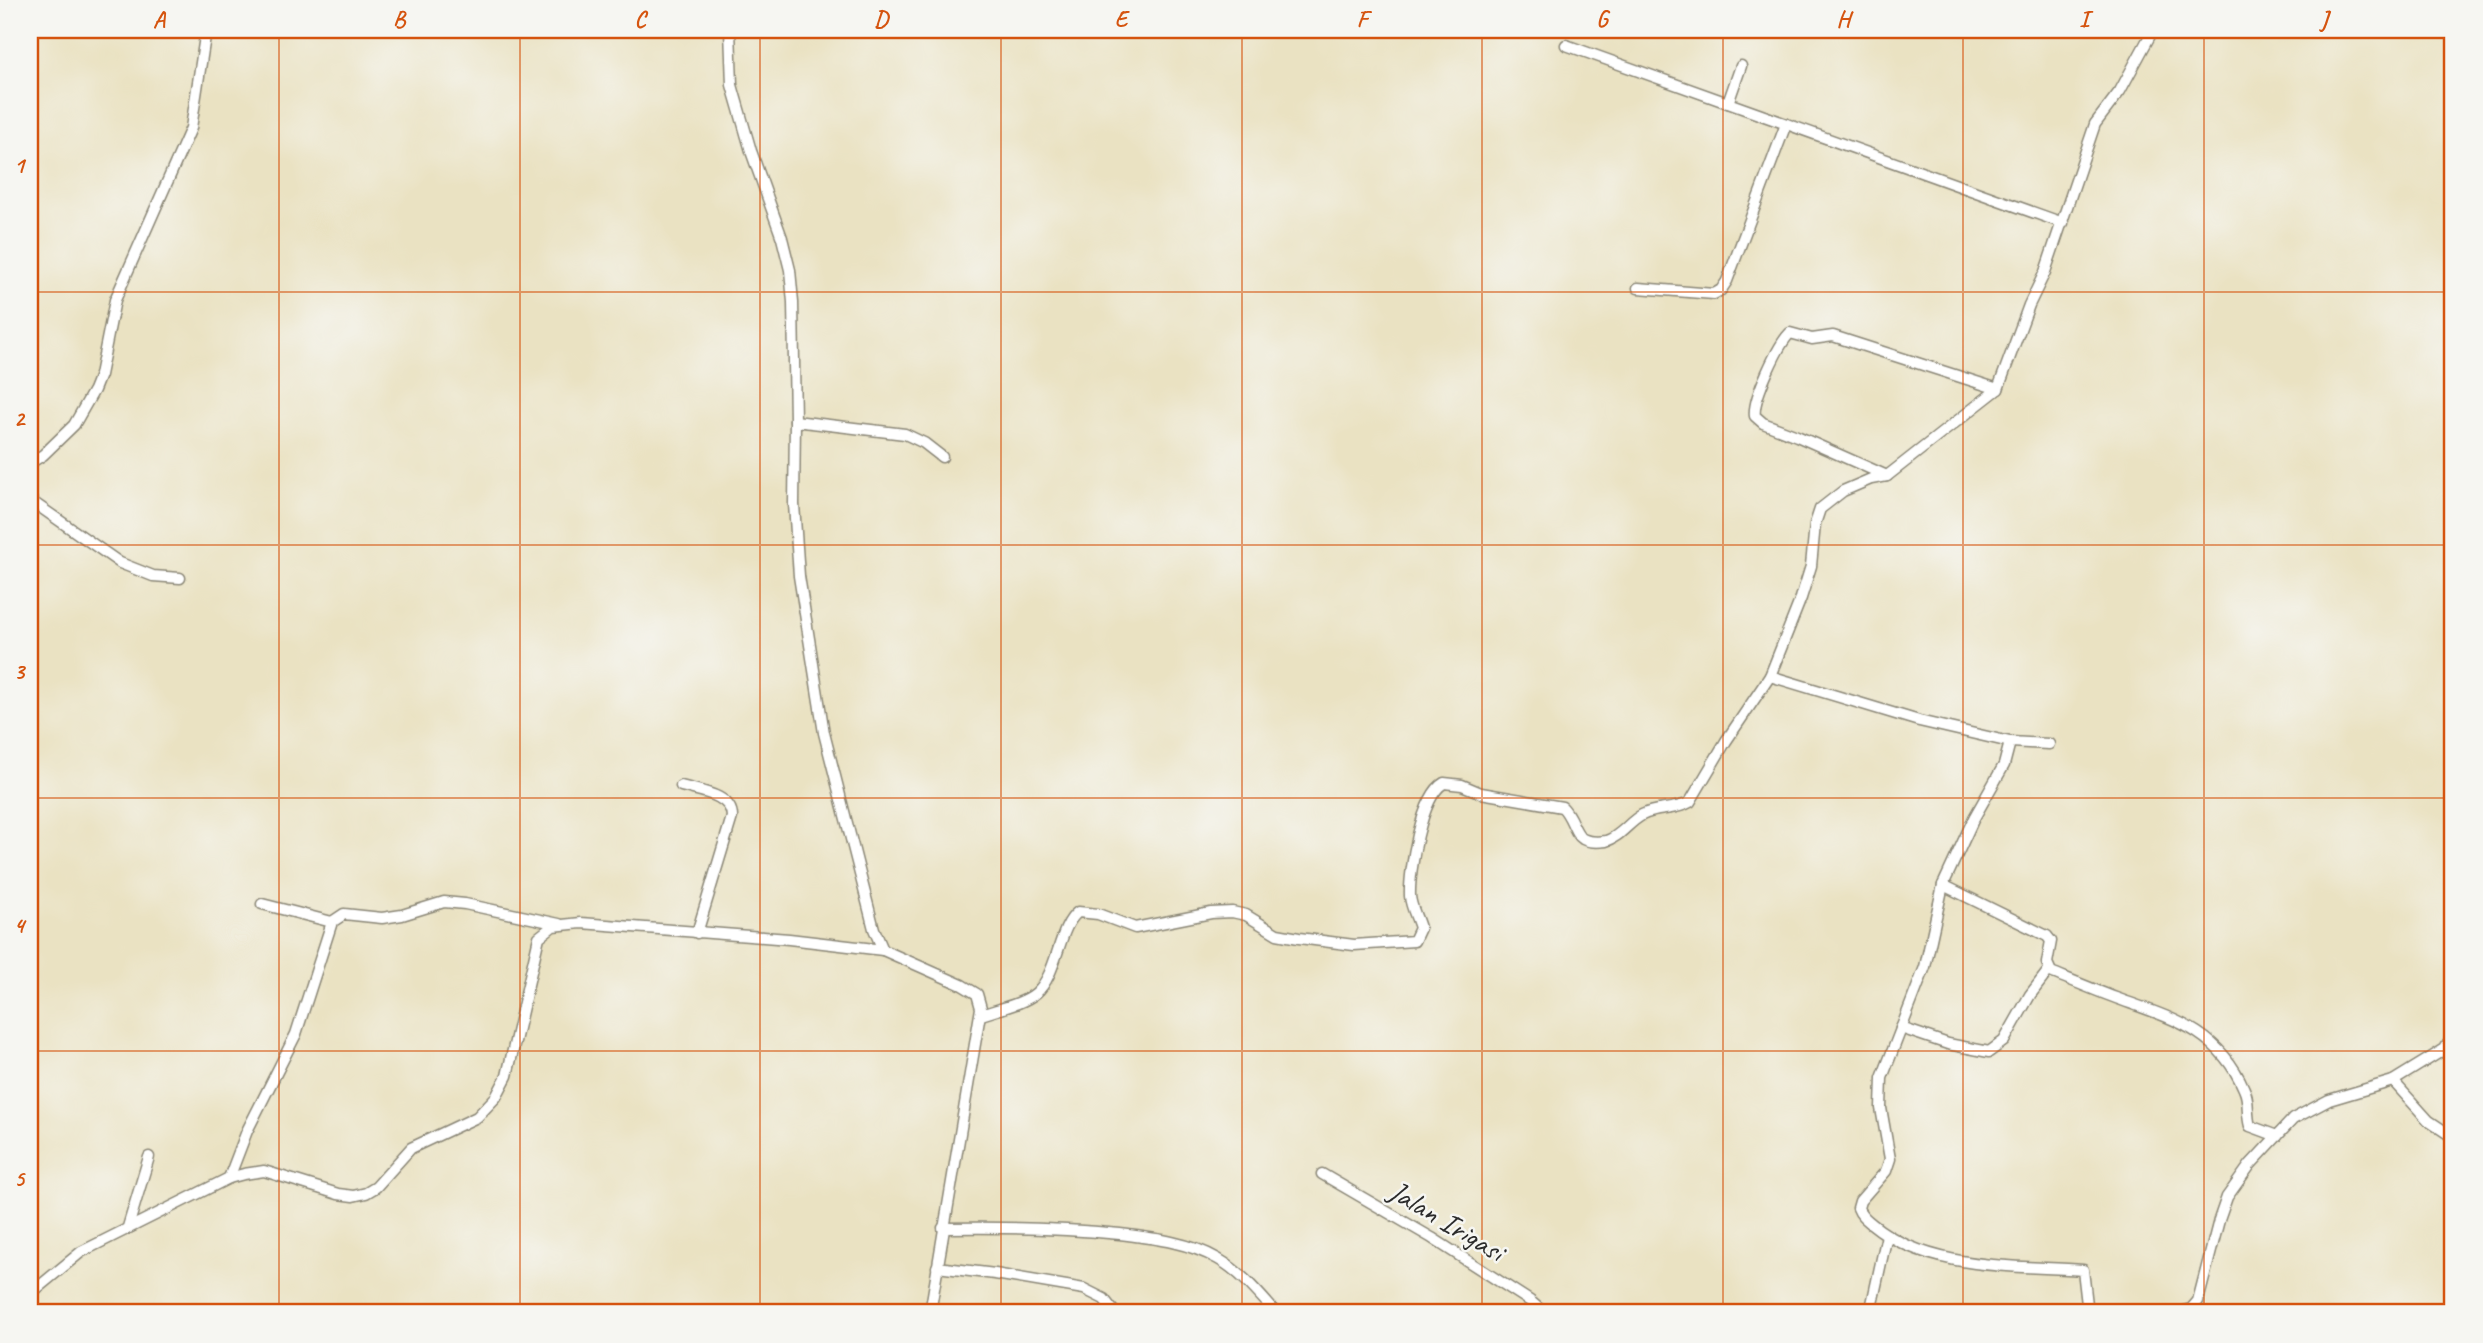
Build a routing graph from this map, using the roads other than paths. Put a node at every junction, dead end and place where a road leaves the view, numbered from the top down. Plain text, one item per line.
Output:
1 (206, 30) edge
2 (730, 30) edge
3 (2153, 30) edge
4 (1566, 45) dead end
5 (1741, 66) dead end
6 (1728, 103) junction
7 (1786, 124) junction
8 (2063, 223) junction
9 (1638, 288) dead end
10 (1998, 389) junction
11 (795, 421) junction
12 (942, 457) dead end
13 (30, 463) edge
14 (1886, 476) junction
15 (30, 500) edge
16 (180, 578) dead end
17 (1770, 676) junction
18 (2010, 741) junction
19 (2049, 744) dead end
20 (681, 786) dead end
21 (1943, 885) junction
22 (262, 904) dead end
23 (332, 922) junction
24 (561, 924) junction
25 (697, 933) junction
26 (883, 950) junction
27 (2049, 970) junction
28 (981, 1015) junction
29 (1901, 1028) junction
30 (2453, 1035) edge
31 (2393, 1081) junction
32 (2277, 1136) junction
33 (2453, 1137) edge
34 (149, 1157) dead end
35 (1322, 1174) dead end
36 (229, 1178) junction
37 (128, 1227) junction
38 (943, 1227) junction
39 (1887, 1235) junction
40 (937, 1267) junction
41 (30, 1294) edge
42 (930, 1313) edge
43 (1115, 1313) edge
44 (1276, 1313) edge
45 (1544, 1313) edge
46 (1870, 1313) edge
47 (2088, 1313) edge
48 (2176, 1313) edge

1 - 13 street
2 - 11 street
3 - 8 street
4 - 6 street
5 - 6 street
6 - 7 street
7 - 8 street
7 - 9 street
8 - 10 street
10 - 14 street
10 - 14 street
11 - 12 street
11 - 26 street
14 - 17 street
15 - 16 street
17 - 18 street
17 - 28 street
18 - 19 street
18 - 21 street
20 - 25 street
21 - 27 street
21 - 29 street
22 - 23 street
23 - 24 street
23 - 36 street
24 - 25 street
24 - 36 street
25 - 26 street
26 - 28 street
27 - 29 street
27 - 32 street
28 - 38 street
29 - 39 street
30 - 31 street
31 - 32 street
31 - 33 street
32 - 48 street
34 - 37 street
35 - 45 street, Jalan Irigasi
36 - 37 street
37 - 41 street
38 - 40 street
38 - 44 street
39 - 46 street
39 - 47 street
40 - 42 street
40 - 43 street

